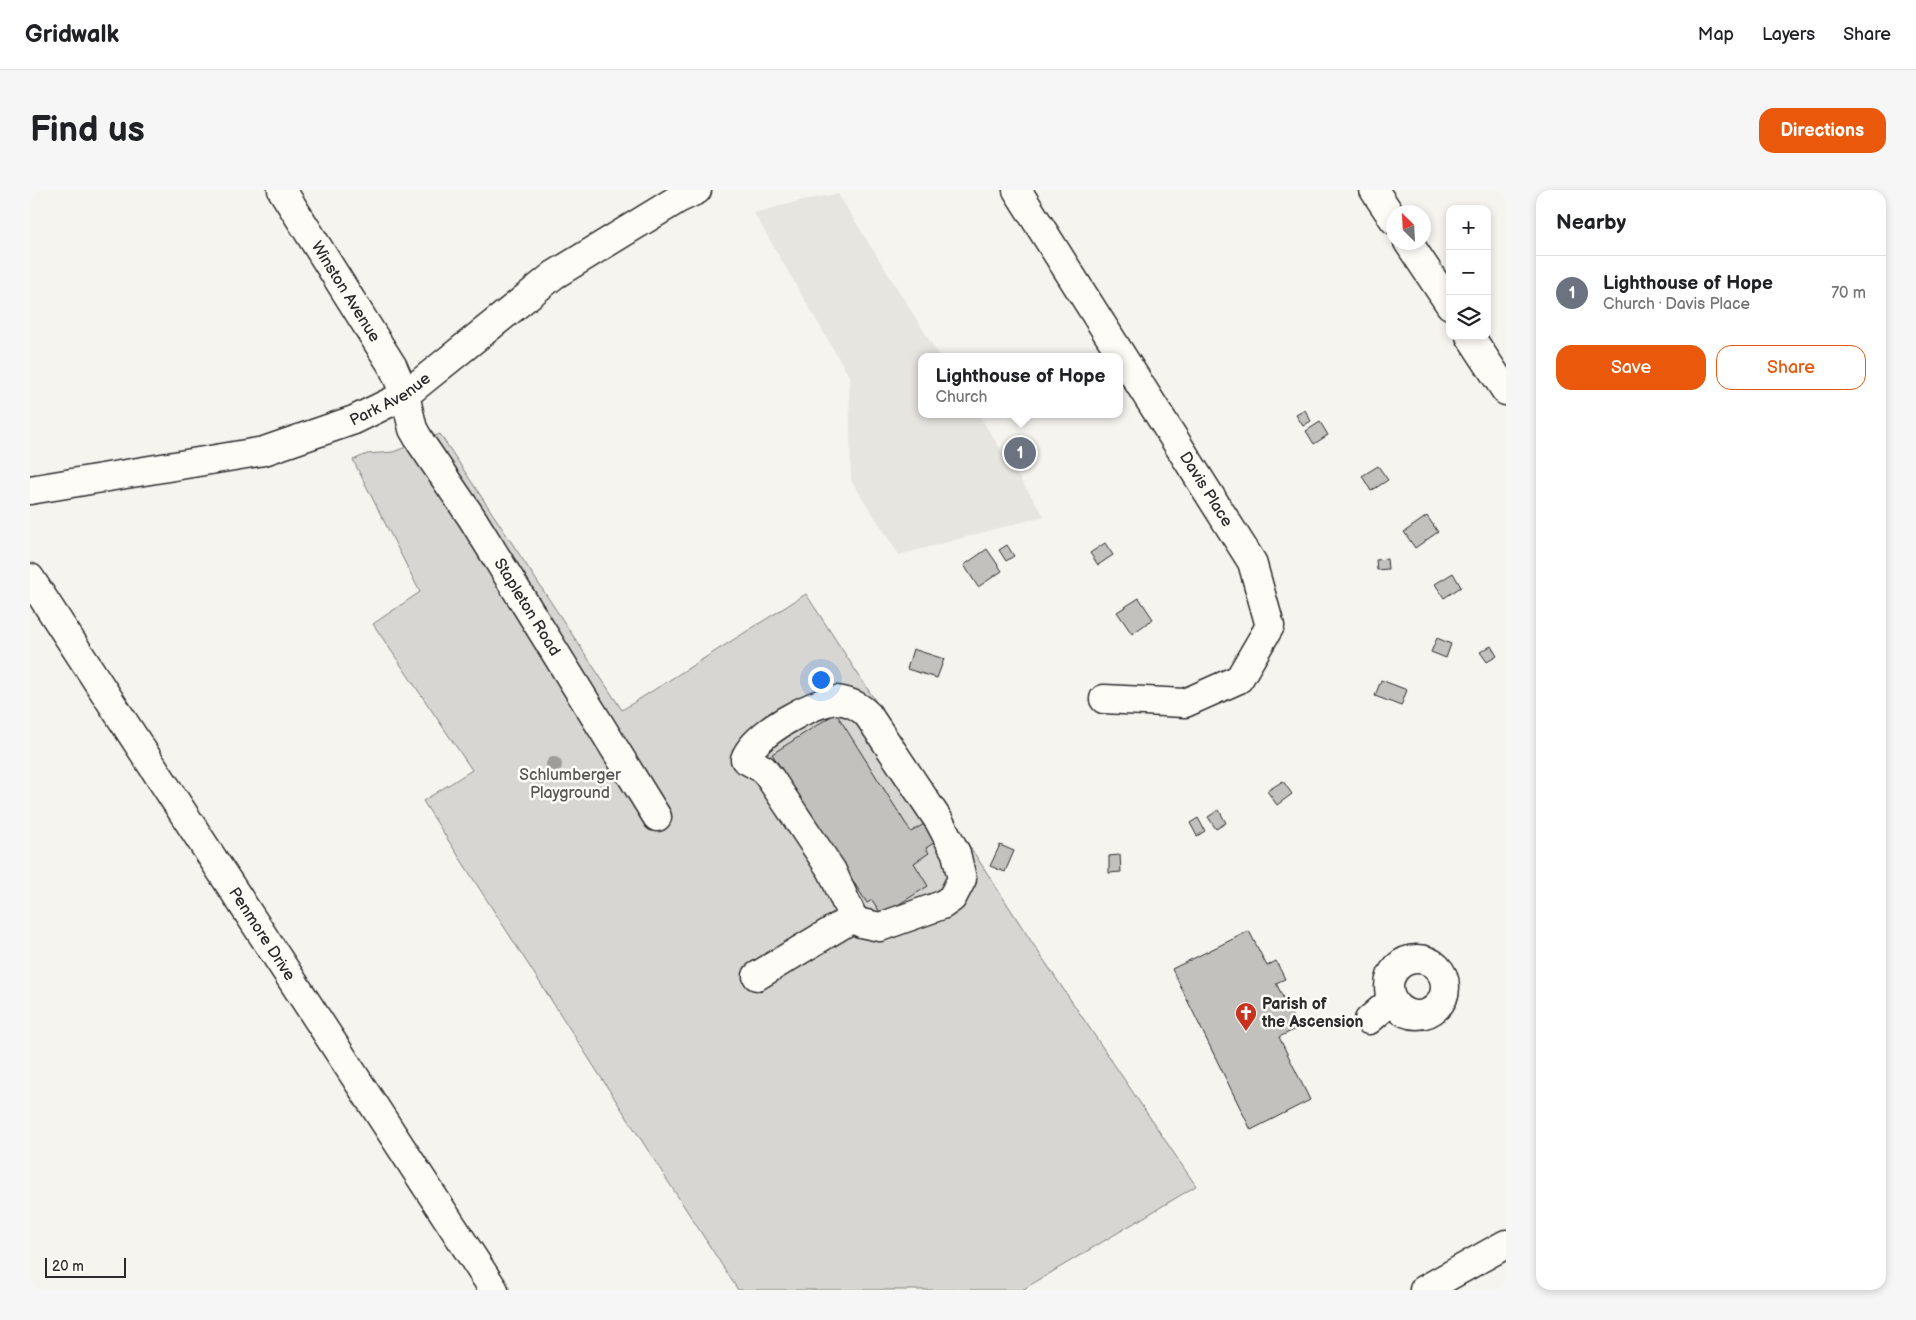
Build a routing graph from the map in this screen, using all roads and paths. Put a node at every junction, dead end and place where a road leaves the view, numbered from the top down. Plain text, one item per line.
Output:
1 (282, 190) edge
2 (697, 190) edge
3 (1017, 190) edge
4 (1374, 190) edge
5 (1386, 208) edge
6 (1413, 250) edge
7 (1446, 300) edge
8 (1473, 340) edge
9 (1120, 353) edge
10 (1123, 358) edge
11 (1506, 391) edge
12 (405, 395) junction
13 (30, 490) edge
14 (30, 578) edge
15 (1104, 699) dead end
16 (657, 818) dead end
17 (853, 918) junction
18 (757, 976) dead end
19 (1392, 1000) dead end
20 (1369, 1020) dead end
21 (1506, 1244) edge
22 (494, 1290) edge
23 (1424, 1290) edge

1 - 12 street, Winston Avenue
2 - 12 street, Park Avenue
3 - 9 street, Davis Place
4 - 5 street
6 - 7 street
8 - 11 street
10 - 15 street, Davis Place
12 - 13 street, Park Avenue
12 - 16 street, Stapleton Road
14 - 22 street, Penmore Drive
17 - 17 street
17 - 18 street
19 - 20 street
21 - 23 street

